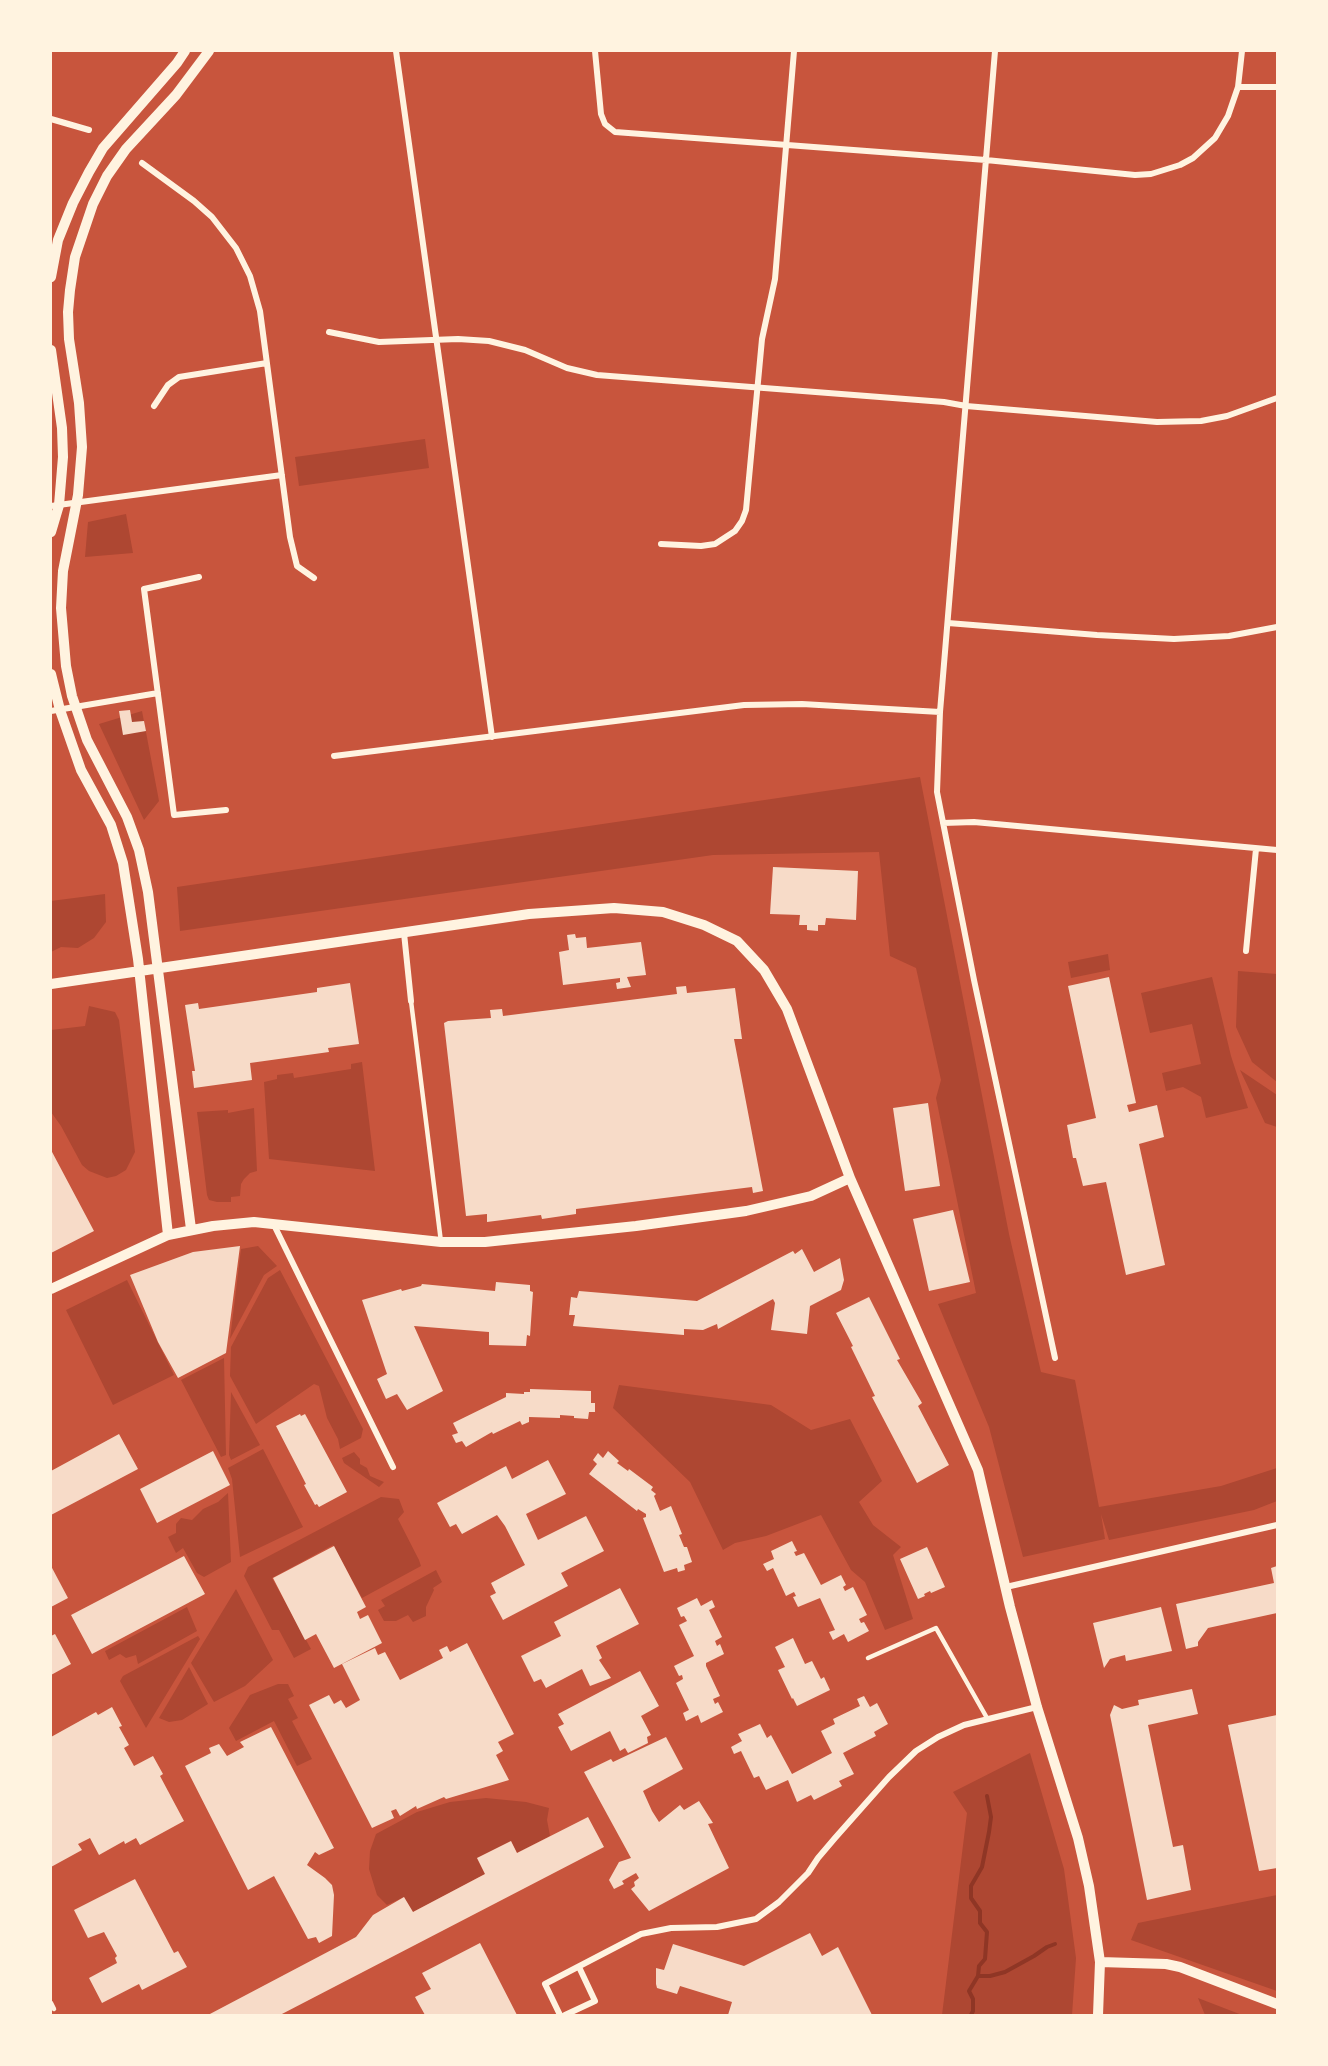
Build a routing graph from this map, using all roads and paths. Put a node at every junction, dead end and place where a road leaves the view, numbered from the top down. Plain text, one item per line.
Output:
1 (185, 51) edge
2 (208, 51) edge
3 (396, 51) edge
4 (595, 51) edge
5 (794, 51) edge
6 (995, 51) edge
7 (1242, 51) edge
8 (1238, 87) junction
9 (1277, 87) edge
10 (51, 119) edge
11 (89, 130) dead end
12 (786, 146) junction
13 (986, 160) junction
14 (142, 163) dead end
15 (51, 277) edge
16 (329, 332) dead end
17 (436, 340) junction
18 (51, 350) edge
19 (267, 363) junction
20 (756, 389) junction
21 (1277, 398) edge
22 (154, 406) dead end
23 (966, 406) junction
24 (282, 475) junction
25 (77, 503) junction
26 (55, 506) edge
27 (51, 532) edge
28 (661, 544) dead end
29 (199, 577) dead end
30 (314, 578) dead end
31 (948, 622) junction
32 (1277, 627) edge
33 (51, 674) edge
34 (158, 693) junction
35 (75, 707) junction
36 (55, 710) edge
37 (940, 712) junction
38 (492, 737) junction
39 (334, 756) dead end
40 (226, 810) dead end
41 (943, 823) junction
42 (1256, 849) junction
43 (1277, 850) edge
44 (404, 933) junction
45 (1246, 951) dead end
46 (158, 969) junction
47 (139, 971) junction
48 (51, 984) edge
49 (411, 1001) joint
50 (850, 1178) junction
51 (273, 1224) junction
52 (192, 1229) junction
53 (168, 1235) junction
54 (441, 1242) junction
55 (51, 1289) edge
56 (1055, 1358) dead end
57 (393, 1467) dead end
58 (1277, 1525) edge
59 (1006, 1587) junction
60 (868, 1658) dead end
61 (1037, 1707) junction
62 (987, 1718) junction
63 (1100, 1962) junction
64 (579, 1967) junction
65 (51, 2003) edge
66 (1277, 2004) edge
67 (54, 2009) dead end
68 (560, 2015) edge
69 (565, 2015) edge
70 (1098, 2015) edge

1 - 15 street
2 - 25 street
3 - 17 street
4 - 12 street
5 - 12 street
6 - 13 street
7 - 8 street
8 - 9 street
8 - 13 street
10 - 11 street
12 - 13 street
12 - 20 street
13 - 23 street
14 - 19 street
16 - 17 street
17 - 20 street
17 - 38 street
18 - 26 street
19 - 22 street
19 - 24 street
20 - 23 street
20 - 28 street
21 - 23 street
23 - 31 street
24 - 25 street
24 - 30 street
25 - 26 street
25 - 35 street
26 - 27 street
29 - 34 street
31 - 32 street
31 - 37 street
33 - 36 street
34 - 35 street
34 - 40 street
35 - 36 street
35 - 46 street
36 - 47 street
37 - 38 street
37 - 41 street
38 - 39 street
41 - 42 street
41 - 56 street
42 - 43 street
42 - 45 street
44 - 46 street
44 - 49 street
44 - 50 street
46 - 47 street
46 - 52 street
47 - 48 street
47 - 53 street
49 - 54 lane
50 - 54 street
50 - 59 street
51 - 52 street
51 - 54 street
51 - 57 street
52 - 53 street
53 - 55 street
58 - 59 street
59 - 61 street
60 - 62 lane
61 - 62 street
61 - 63 street
62 - 64 street
63 - 66 street
63 - 70 street
64 - 68 street
64 - 69 street
65 - 67 lane

